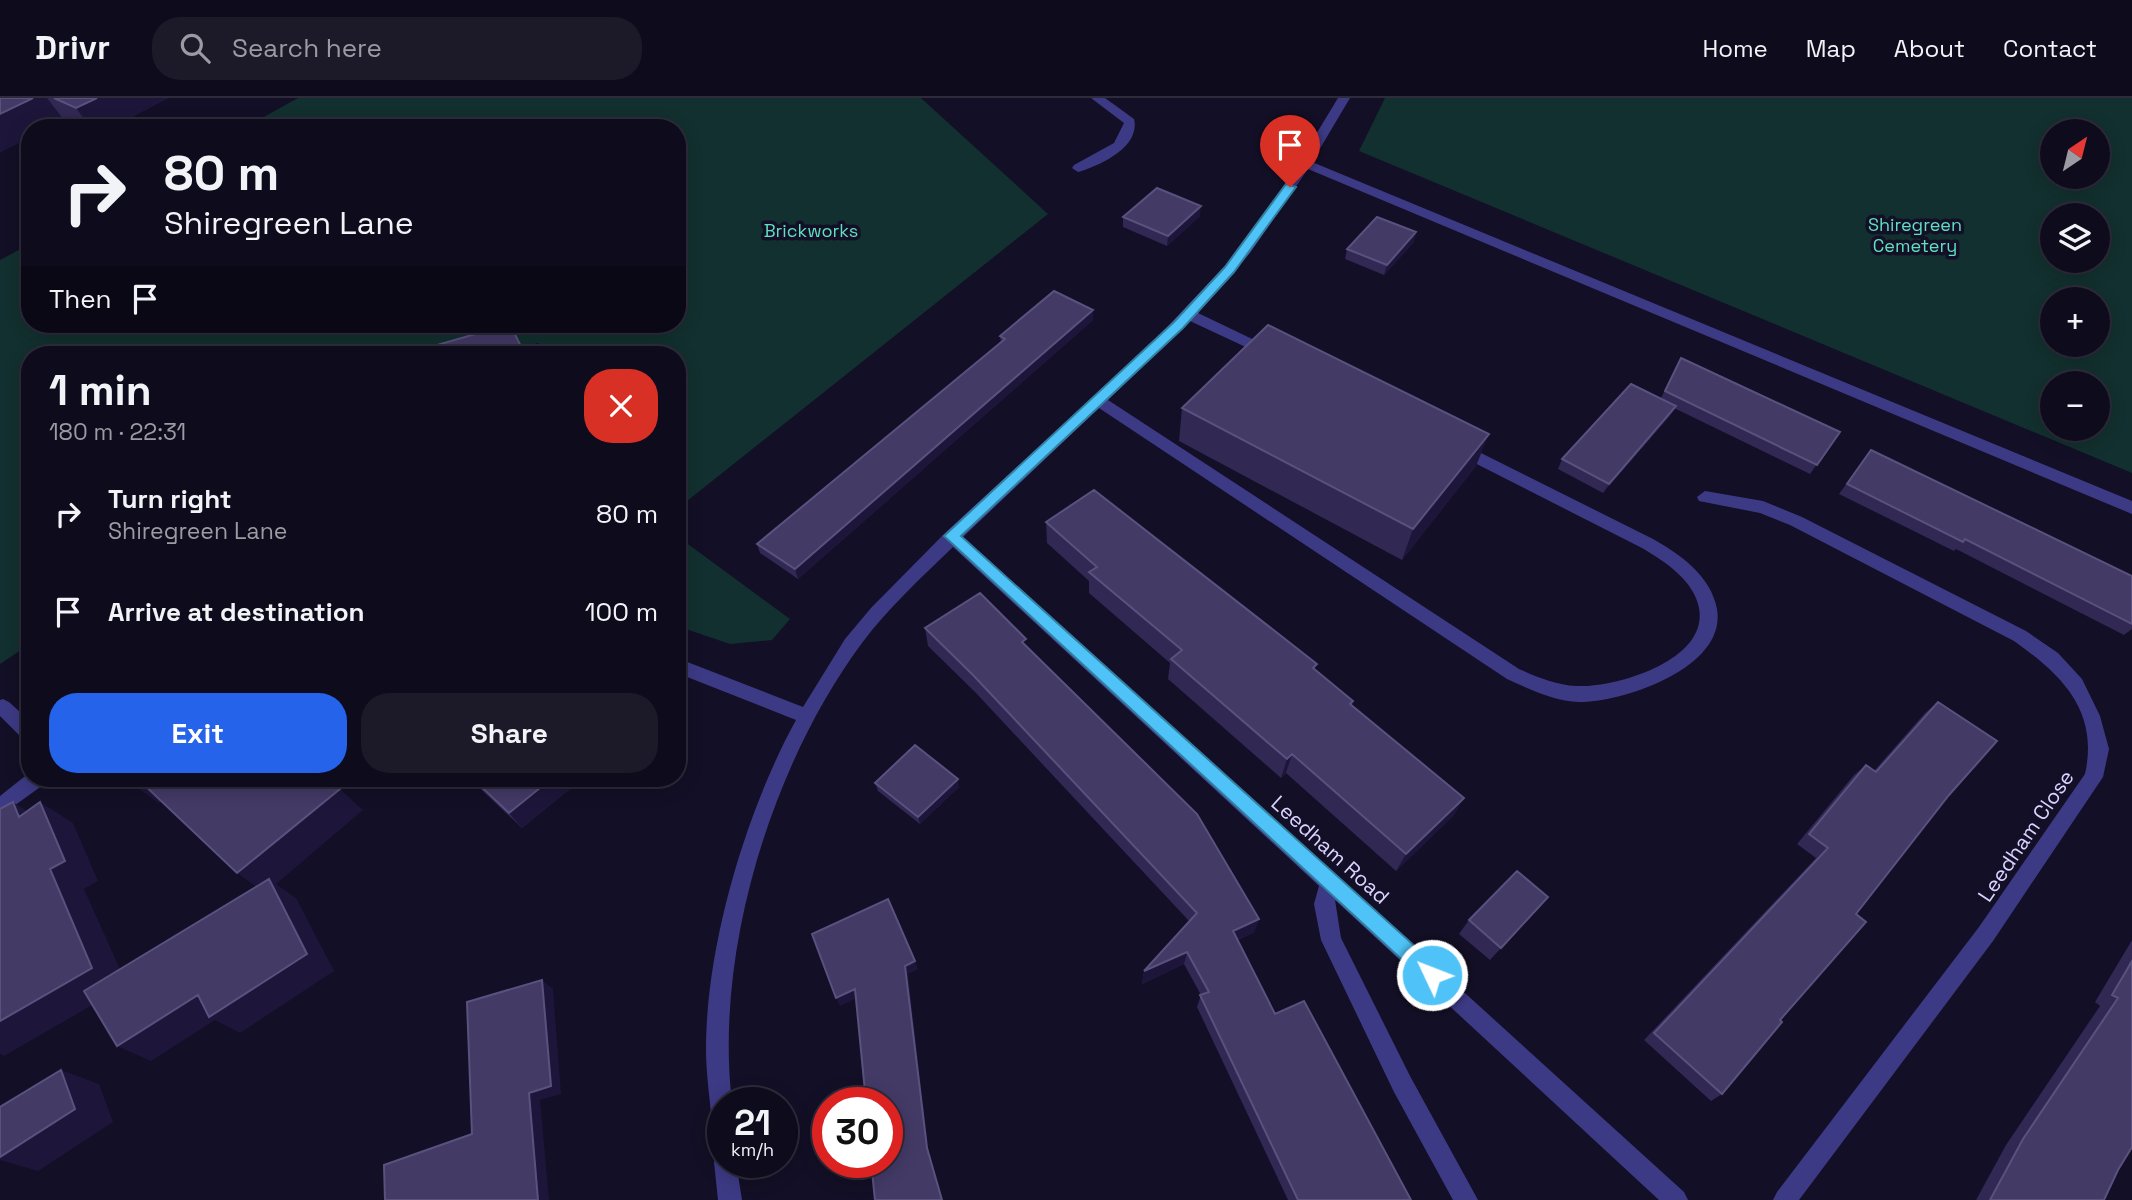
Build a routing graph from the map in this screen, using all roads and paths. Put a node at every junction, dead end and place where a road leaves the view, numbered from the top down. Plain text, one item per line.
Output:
1 (1097, 98) edge
2 (1344, 98) edge
3 (1306, 164) junction
4 (1078, 168) dead end
5 (1188, 314) junction
6 (1288, 362) edge
7 (1098, 400) junction
8 (1437, 437) edge
9 (1705, 497) dead end
10 (2132, 508) edge
11 (952, 536) junction
12 (686, 669) edge
13 (3, 708) dead end
14 (806, 716) junction
15 (21, 725) edge
16 (26, 787) edge
17 (0, 807) edge
18 (1331, 881) junction
19 (720, 1087) edge
20 (727, 1178) edge
21 (730, 1200) edge
22 (1466, 1200) edge
23 (1676, 1200) edge
24 (1785, 1200) edge

1 - 4 street
2 - 3 street
3 - 5 street
3 - 10 street
5 - 6 street
5 - 7 street
7 - 8 street
7 - 11 street
9 - 24 street, Leedham Close
11 - 14 street
11 - 18 street, Leedham Road
12 - 14 street
13 - 15 street
14 - 19 street
16 - 17 street
18 - 22 street
18 - 23 street, Leedham Road
20 - 21 street

